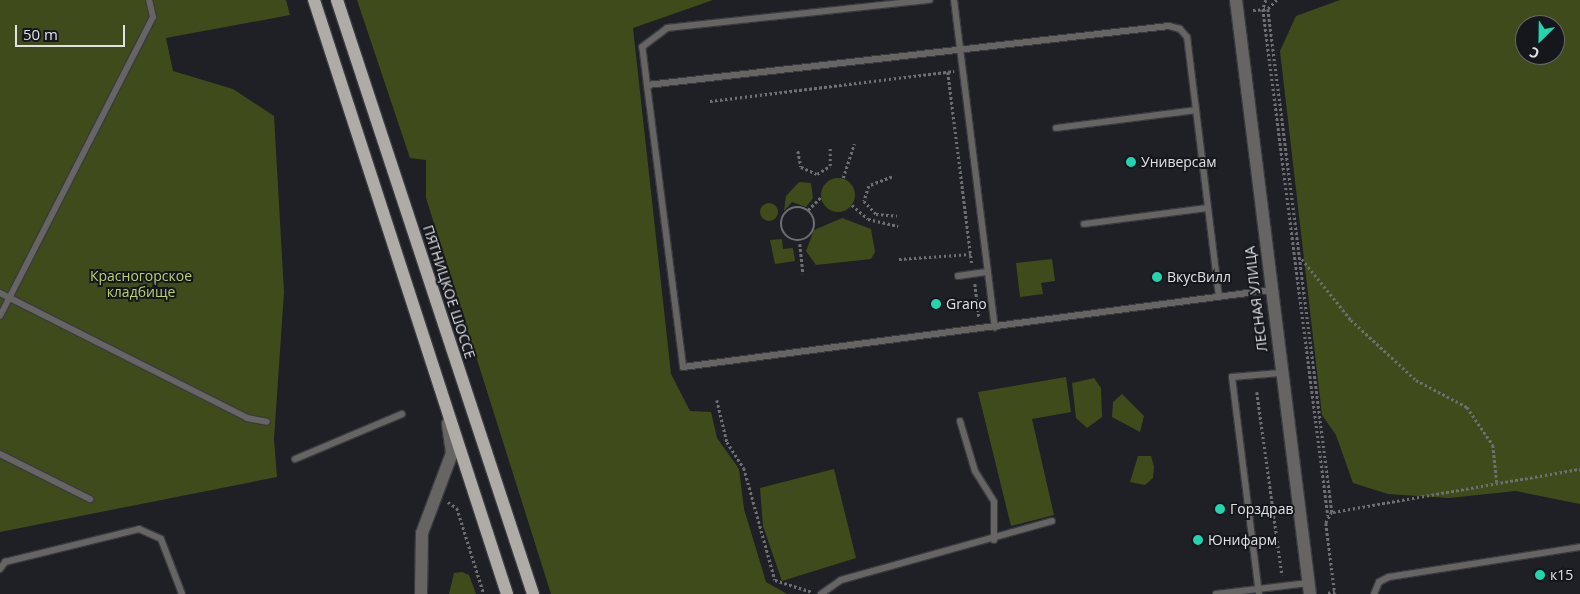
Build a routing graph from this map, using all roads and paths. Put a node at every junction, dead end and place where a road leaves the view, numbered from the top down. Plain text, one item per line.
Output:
1 (149, 0) edge
2 (314, 0) edge
3 (337, 0) edge
4 (930, 0) edge
5 (954, 0) edge
6 (1236, 0) edge
7 (1266, 0) edge
8 (1277, 0) edge
9 (1263, 9) junction
10 (1268, 9) junction
11 (1253, 10) dead end
12 (960, 49) junction
13 (963, 70) junction
14 (948, 72) junction
15 (646, 85) junction
16 (710, 101) dead end
17 (1196, 110) junction
18 (1056, 128) dead end
19 (854, 144) dead end
20 (830, 147) dead end
21 (798, 151) dead end
22 (892, 177) dead end
23 (843, 178) dead end
24 (821, 197) dead end
25 (852, 205) dead end
26 (1208, 208) junction
27 (808, 210) junction
28 (897, 216) dead end
29 (1084, 224) dead end
30 (898, 226) dead end
31 (800, 244) junction
32 (971, 254) junction
33 (1300, 258) junction
34 (899, 259) dead end
35 (988, 272) junction
36 (803, 274) dead end
37 (973, 274) junction
38 (958, 276) dead end
39 (1270, 290) junction
40 (0, 293) edge
41 (1219, 297) junction
42 (10, 298) junction
43 (0, 316) edge
44 (995, 327) junction
45 (980, 329) junction
46 (1280, 373) junction
47 (439, 382) junction
48 (1258, 392) dead end
49 (717, 400) dead end
50 (402, 414) dead end
51 (960, 421) dead end
52 (267, 422) dead end
53 (0, 454) edge
54 (295, 459) dead end
55 (1580, 469) edge
56 (1497, 482) junction
57 (90, 499) dead end
58 (437, 500) junction
59 (1332, 512) junction
60 (1328, 516) junction
61 (1052, 521) dead end
62 (994, 540) junction
63 (1580, 547) edge
64 (0, 569) edge
65 (1284, 585) junction
66 (1309, 588) edge
67 (1258, 591) edge
68 (1328, 593) edge
69 (1335, 593) edge
70 (182, 594) edge
71 (421, 594) edge
72 (484, 594) edge
73 (507, 594) edge
74 (533, 594) edge
75 (815, 594) edge
76 (821, 594) edge
77 (1216, 594) edge
78 (1374, 594) edge

1 - 42 lane
2 - 47 main road
3 - 74 main road, ПЯТНИЦКОЕ ШОССЕ
4 - 15 lane
5 - 12 lane
6 - 39 street, ЛЕСНАЯ УЛИЦА
7 - 9 path
8 - 10 path
9 - 10 path
9 - 11 path
9 - 60 path
10 - 33 path
12 - 13 lane
12 - 15 lane
12 - 17 lane
13 - 14 path
13 - 35 lane
14 - 16 path
14 - 32 path
15 - 45 lane
17 - 18 lane
17 - 26 lane
19 - 23 path
20 - 21 path
22 - 28 path
24 - 27 path
25 - 30 path
26 - 29 lane
26 - 41 lane
27 - 31 path
27 - 31 path
31 - 36 path
32 - 34 path
32 - 37 path
33 - 56 path
33 - 59 path
35 - 37 lane
35 - 44 lane
37 - 38 lane
37 - 45 path
39 - 41 lane
39 - 46 street, ЛЕСНАЯ УЛИЦА
40 - 42 lane
41 - 44 lane
42 - 43 lane
42 - 52 lane
44 - 45 lane
46 - 66 street, ЛЕСНАЯ УЛИЦА
46 - 67 lane
47 - 58 street
47 - 73 main road
48 - 65 path
49 - 75 path
50 - 54 lane
51 - 62 lane
53 - 57 lane
55 - 56 path
56 - 59 path
58 - 71 street
58 - 72 path
59 - 60 path
60 - 69 path
61 - 62 lane
62 - 76 lane
63 - 78 lane
64 - 70 lane
65 - 66 lane
65 - 67 lane
67 - 77 lane
68 - 69 path

